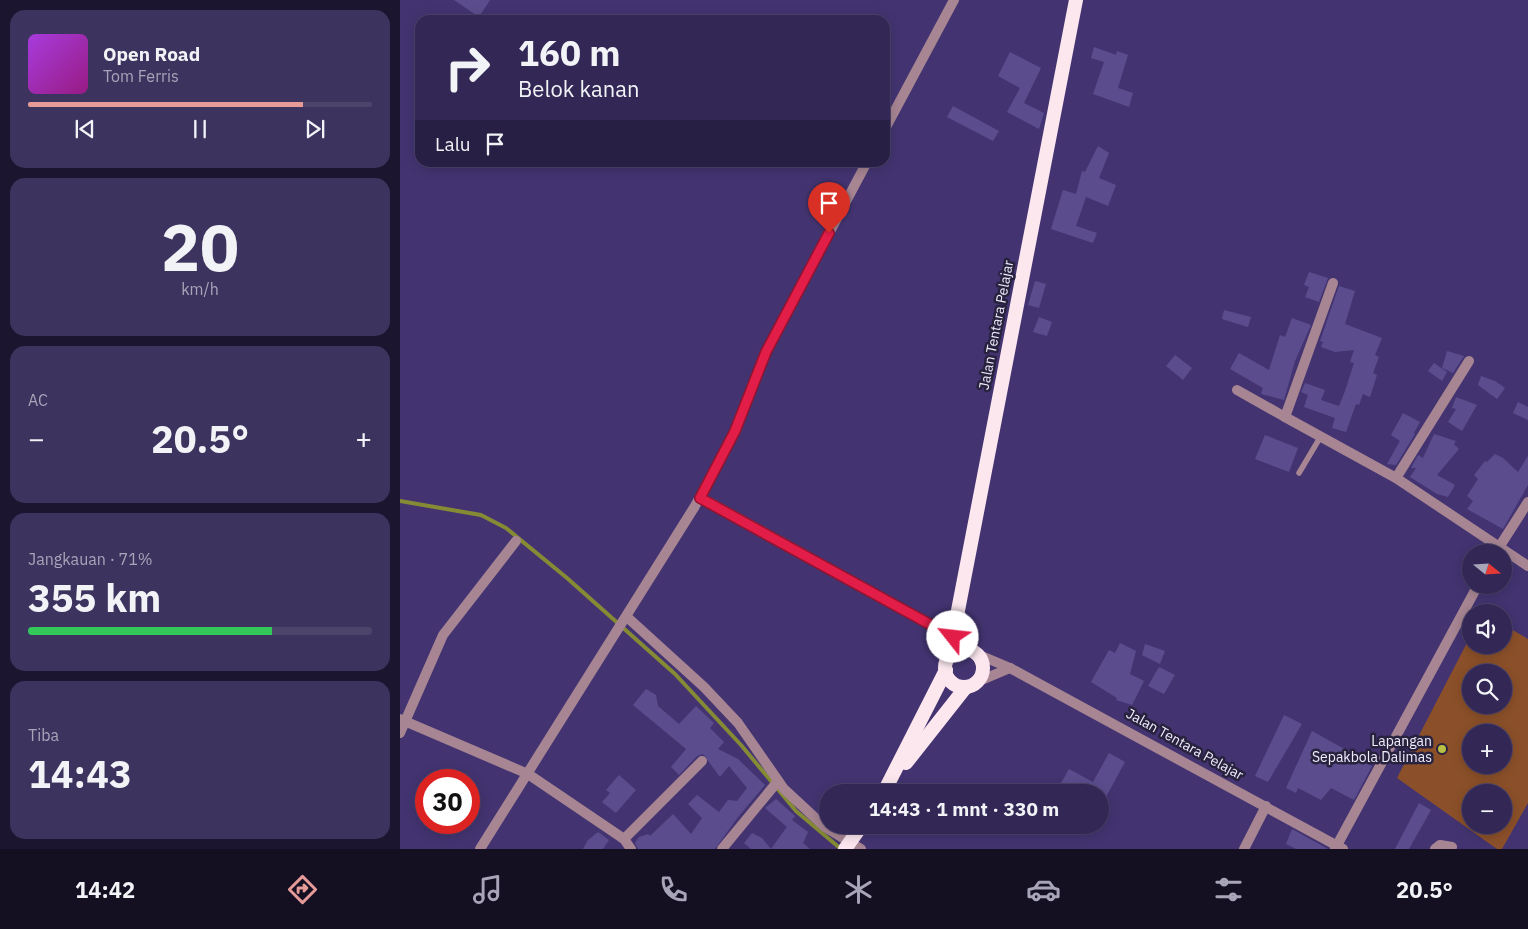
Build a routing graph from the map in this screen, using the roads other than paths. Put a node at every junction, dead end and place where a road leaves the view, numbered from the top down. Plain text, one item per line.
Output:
1 (954, 0) edge
2 (1076, 0) edge
3 (890, 120) edge
4 (864, 167) edge
5 (1333, 284) dead end
6 (1469, 361) dead end
7 (1237, 390) dead end
8 (1285, 417) junction
9 (1321, 436) junction
10 (1300, 473) dead end
11 (1396, 478) junction
12 (700, 498) junction
13 (1528, 502) edge
14 (516, 541) dead end
15 (1489, 544) edge
16 (1501, 544) edge
17 (1512, 558) edge
18 (1528, 566) edge
19 (1473, 594) edge
20 (959, 615) junction
21 (625, 620) junction
22 (953, 637) junction
23 (974, 652) junction
24 (948, 663) junction
25 (1010, 668) junction
26 (972, 685) junction
27 (403, 720) edge
28 (400, 733) edge
29 (702, 761) dead end
30 (528, 774) junction
31 (776, 782) junction
32 (888, 784) edge
33 (890, 784) edge
34 (1266, 806) junction
35 (858, 834) edge
36 (624, 839) junction
37 (851, 847) edge
38 (1452, 847) dead end
39 (1338, 848) edge
40 (480, 849) edge
41 (631, 849) edge
42 (722, 849) edge
43 (1244, 849) edge
44 (1435, 849) edge

1 - 3 street
2 - 20 highway, Jalan Tentara Pelajar
4 - 12 street
5 - 8 street
6 - 11 street
7 - 8 street
8 - 9 street
9 - 10 lane
9 - 11 street
11 - 15 street
12 - 21 street
12 - 22 street
13 - 16 street
14 - 27 street
17 - 18 street
19 - 39 street
20 - 22 highway, Jalan Tentara Pelajar
20 - 23 highway
21 - 30 street
21 - 31 street
22 - 24 highway, Jalan Tentara Pelajar
23 - 24 highway
23 - 25 street, Jalan Tentara Pelajar
23 - 26 highway
24 - 26 highway
24 - 32 highway, Jalan Tentara Pelajar
25 - 26 street
25 - 34 street, Jalan Tentara Pelajar
26 - 33 highway
27 - 28 street
27 - 30 street
29 - 36 street
30 - 36 street
30 - 40 street
31 - 37 street
31 - 42 street
34 - 39 street, Jalan Tentara Pelajar
34 - 43 street
35 - 37 highway
36 - 41 street
38 - 44 street

